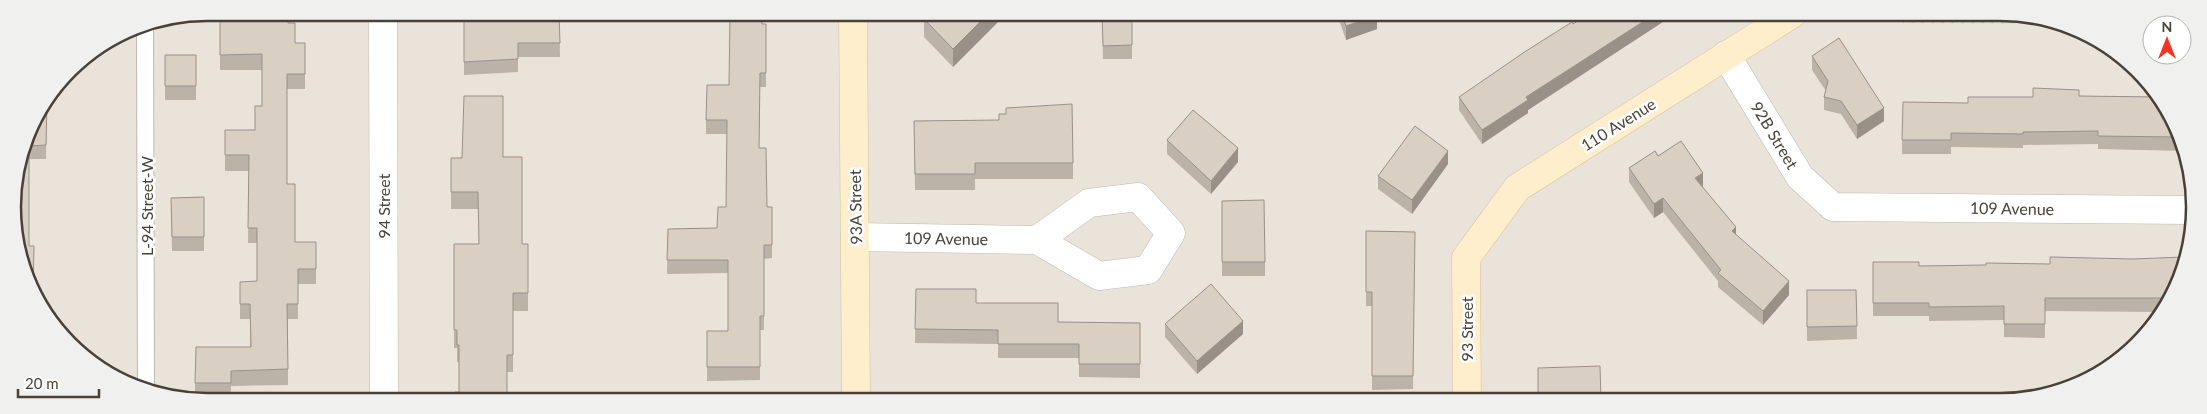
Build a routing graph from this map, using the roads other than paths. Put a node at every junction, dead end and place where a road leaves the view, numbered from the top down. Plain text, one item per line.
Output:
1 (383, 21) edge
2 (853, 21) edge
3 (1781, 21) edge
4 (145, 32) edge
5 (1726, 55) junction
6 (1833, 207) joint
7 (2186, 210) edge
8 (855, 237) junction
9 (1037, 240) dead end
10 (1466, 258) joint
11 (146, 383) edge
12 (384, 393) edge
13 (856, 393) edge
14 (1467, 393) edge

1 - 12 street, 94 Street
2 - 8 street, 93A Street
3 - 5 street, 110 Avenue
4 - 11 lane, L-94 Street-W
5 - 6 street, 92B Street
5 - 10 street, 110 Avenue
6 - 7 street, 109 Avenue
8 - 9 street, 109 Avenue
8 - 13 street, 93A Street
10 - 14 street, 93 Street

